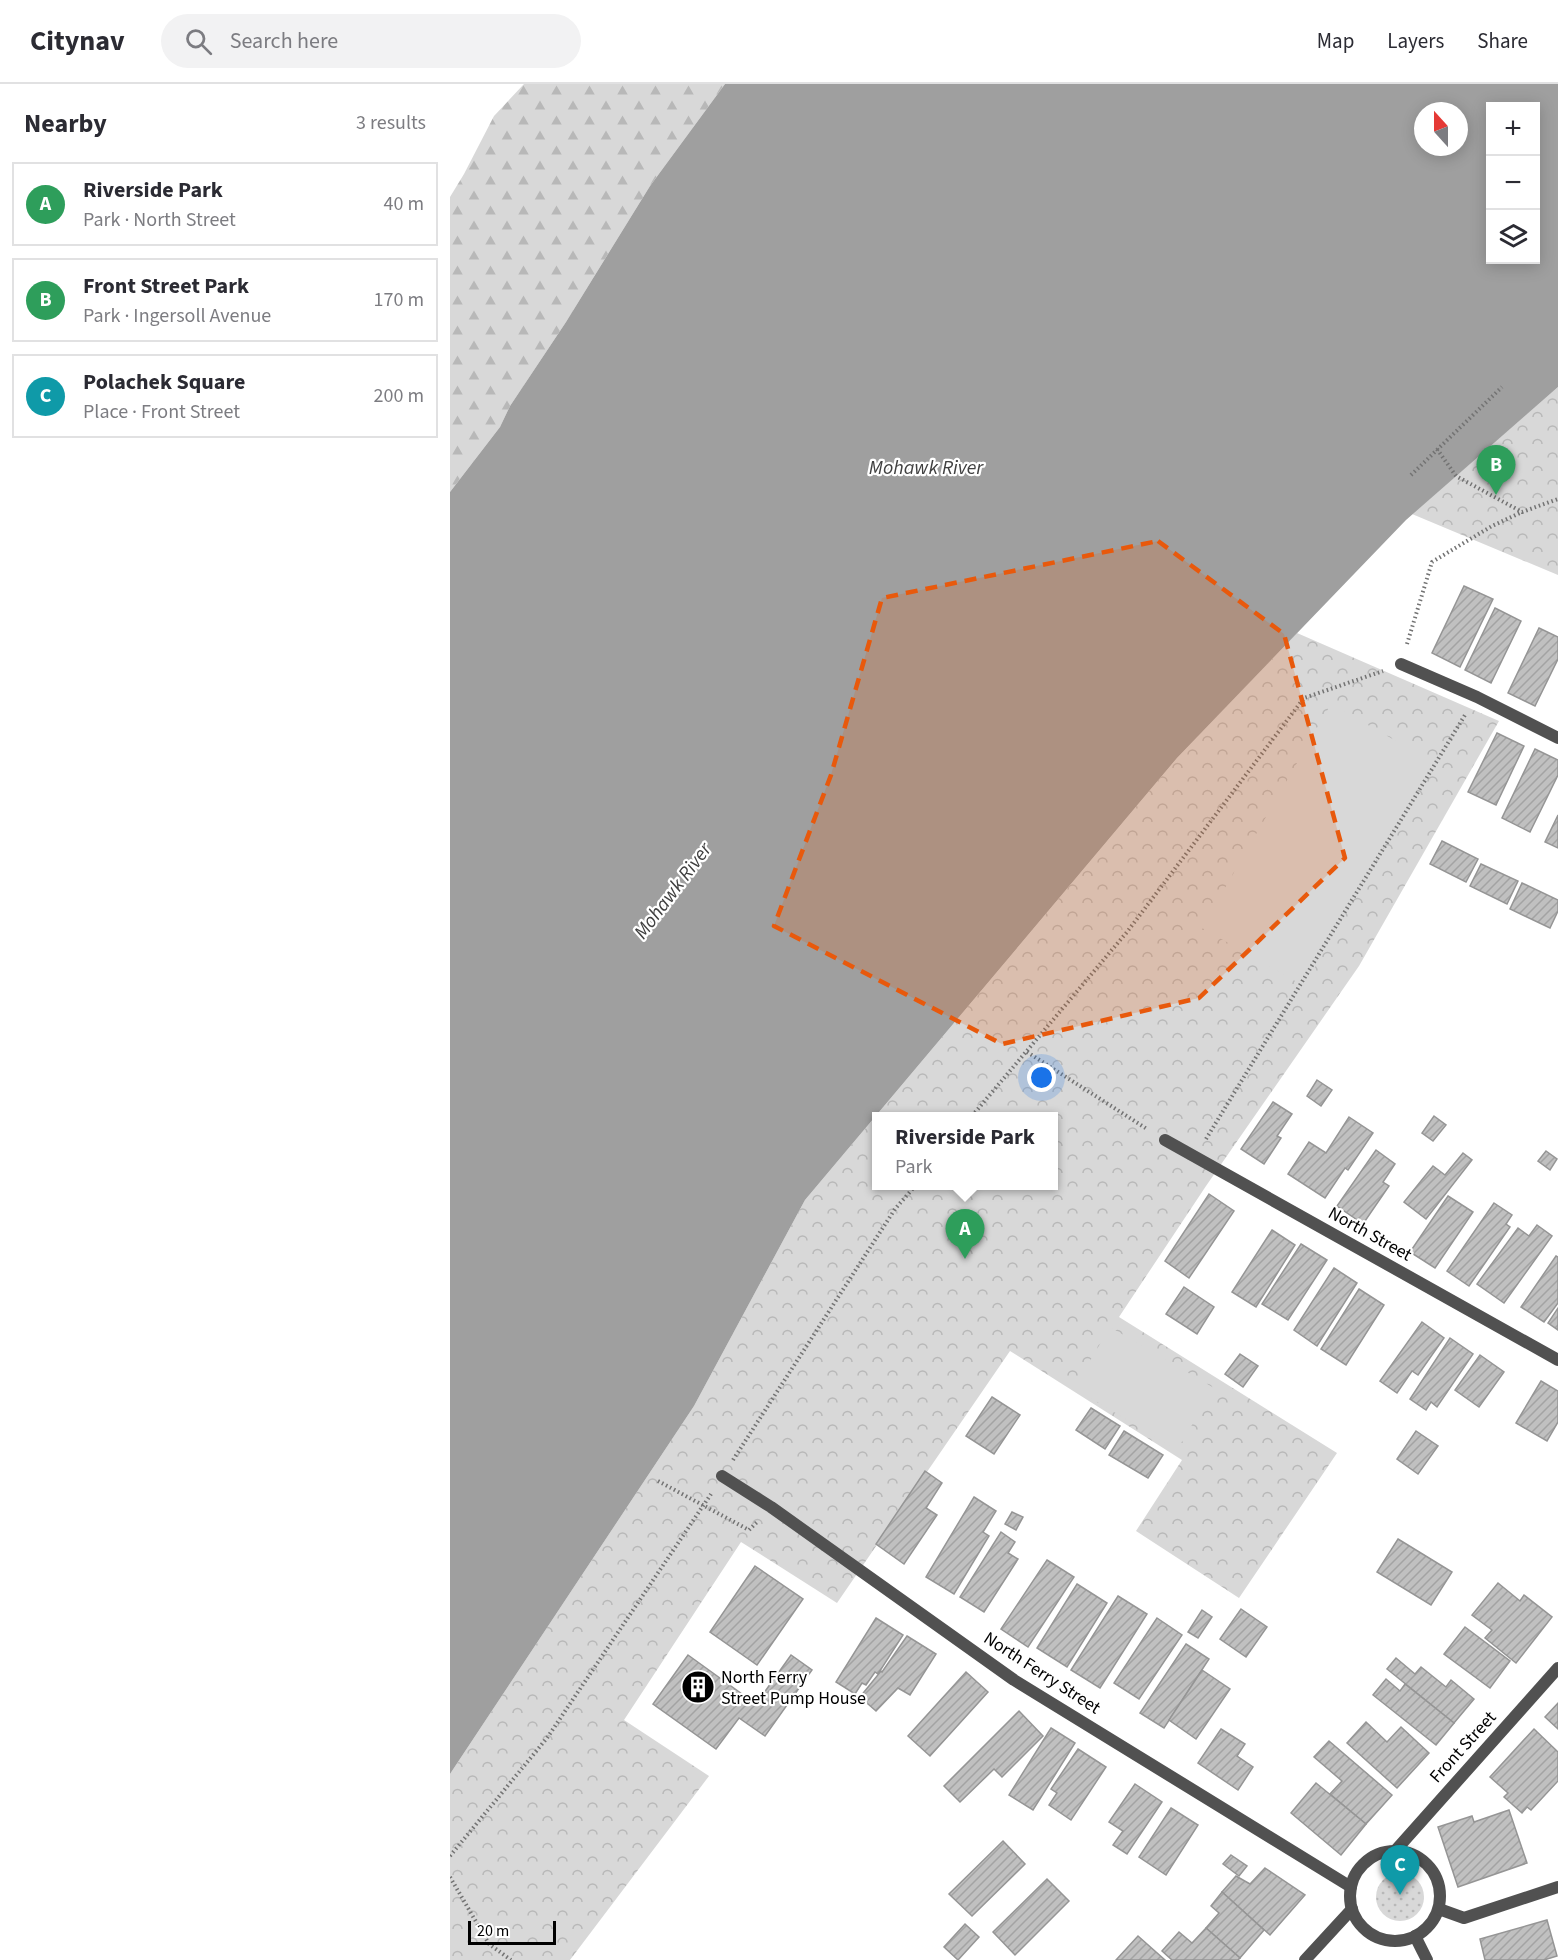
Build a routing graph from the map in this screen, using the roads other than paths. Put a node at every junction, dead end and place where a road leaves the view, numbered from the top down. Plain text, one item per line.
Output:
1 (1401, 664) road end
2 (1558, 738) edge
3 (1165, 1140) road end
4 (1558, 1360) edge
5 (722, 1476) road end
6 (1558, 1668) edge
7 (1395, 1851) junction
8 (1351, 1887) junction
9 (1558, 1887) edge
10 (1438, 1909) junction
11 (1352, 1910) junction
12 (1415, 1936) junction
13 (1305, 1960) edge
14 (1427, 1960) edge

1 - 2 street
3 - 4 street, North Street
5 - 8 street, North Ferry Street
6 - 7 street, Front Street
7 - 8 street
7 - 10 street
8 - 11 street
9 - 10 street
10 - 12 street
11 - 12 street
11 - 13 street
12 - 14 street

